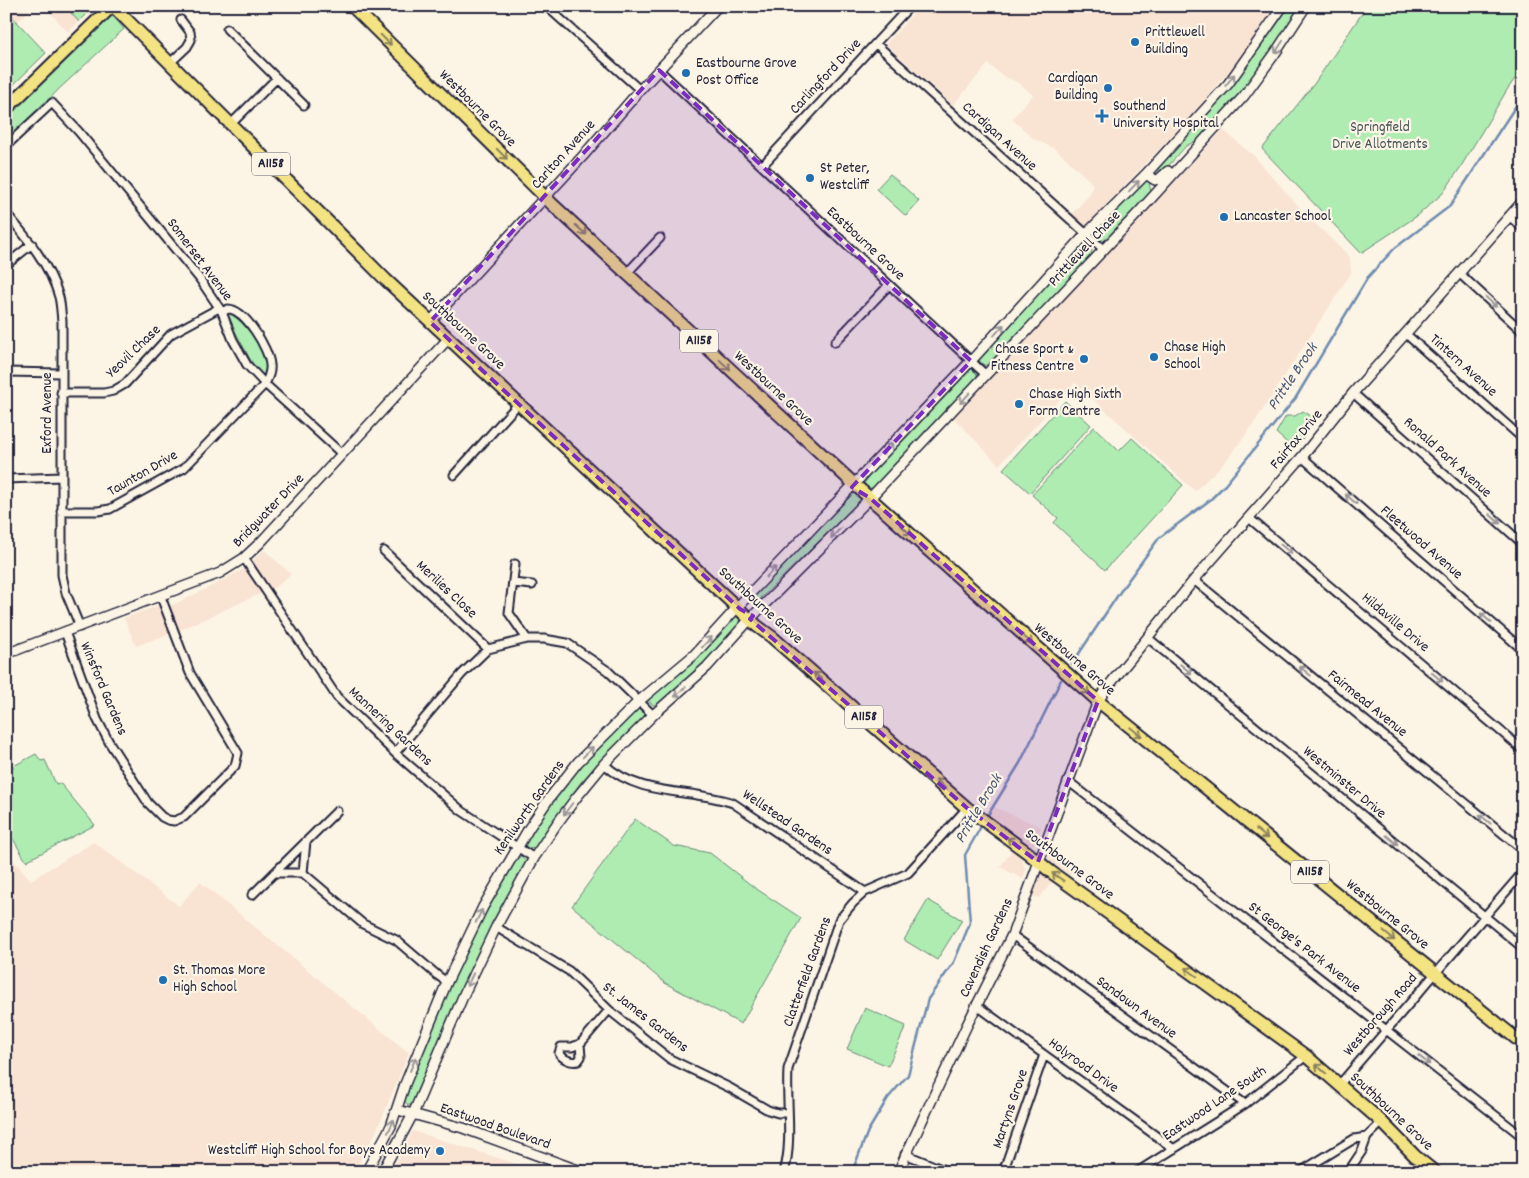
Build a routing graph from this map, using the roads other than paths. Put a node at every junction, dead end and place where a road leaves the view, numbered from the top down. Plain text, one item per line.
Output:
1 (113, 6) edge
2 (352, 6) edge
3 (546, 6) edge
4 (910, 6) edge
5 (1283, 6) edge
6 (1306, 6) edge
7 (716, 7) edge
8 (181, 20) dead end
9 (227, 29) dead end
10 (876, 44) junction
11 (170, 63) junction
12 (659, 70) junction
13 (277, 78) junction
14 (640, 90) junction
15 (304, 105) dead end
16 (6, 109) edge
17 (230, 124) junction
18 (1201, 144) junction
19 (6, 146) edge
20 (762, 166) junction
21 (1148, 171) junction
22 (1159, 179) junction
23 (1153, 196) junction
24 (545, 197) junction
25 (1523, 201) edge
26 (6, 212) edge
27 (1509, 216) junction
28 (1523, 228) edge
29 (1086, 234) junction
30 (660, 238) dead end
31 (32, 244) junction
32 (1103, 249) junction
33 (6, 265) edge
34 (627, 273) junction
35 (1460, 273) junction
36 (888, 285) junction
37 (220, 310) junction
38 (430, 322) junction
39 (1523, 332) edge
40 (1406, 334) junction
41 (448, 338) junction
42 (835, 342) dead end
43 (971, 360) junction
44 (6, 372) edge
45 (61, 373) junction
46 (986, 375) junction
47 (264, 384) junction
48 (1354, 393) junction
49 (62, 394) junction
50 (519, 403) junction
51 (1523, 439) edge
52 (342, 454) junction
53 (1302, 457) junction
54 (454, 474) dead end
55 (62, 477) junction
56 (6, 480) edge
57 (854, 484) junction
58 (868, 496) junction
59 (62, 511) junction
60 (1249, 518) junction
61 (814, 526) junction
62 (1523, 544) edge
63 (384, 552) dead end
64 (244, 558) junction
65 (515, 564) dead end
66 (801, 569) junction
67 (1194, 580) junction
68 (513, 582) junction
69 (532, 585) dead end
70 (161, 596) junction
71 (739, 608) junction
72 (750, 619) junction
73 (80, 627) junction
74 (65, 632) junction
75 (1148, 638) junction
76 (527, 639) junction
77 (488, 649) junction
78 (1523, 650) edge
79 (6, 654) edge
80 (1098, 701) junction
81 (639, 702) junction
82 (654, 715) junction
83 (1523, 750) edge
84 (395, 753) junction
85 (604, 764) junction
86 (1068, 781) junction
87 (967, 808) junction
88 (337, 811) dead end
89 (306, 841) junction
90 (517, 848) junction
91 (1523, 850) edge
92 (534, 858) junction
93 (1038, 862) junction
94 (1523, 872) edge
95 (274, 873) junction
96 (303, 873) junction
97 (865, 892) junction
98 (252, 895) dead end
99 (1484, 917) junction
100 (496, 927) junction
101 (1012, 934) junction
102 (1523, 948) edge
103 (1435, 973) junction
104 (447, 982) junction
105 (976, 1005) junction
106 (609, 1010) junction
107 (1386, 1030) junction
108 (580, 1044) dead end
109 (1523, 1044) edge
110 (1044, 1055) junction
111 (1306, 1056) junction
112 (1339, 1085) junction
113 (1245, 1104) junction
114 (398, 1110) junction
115 (787, 1113) junction
116 (414, 1114) junction
117 (1382, 1122) junction
118 (1367, 1137) junction
119 (1523, 1138) edge
120 (1174, 1149) junction
121 (905, 1154) junction
122 (366, 1172) edge
123 (382, 1172) edge
124 (583, 1172) edge
125 (784, 1172) edge
126 (898, 1172) edge
127 (949, 1172) edge
128 (1003, 1172) edge
129 (1138, 1172) edge
130 (1300, 1172) edge
131 (1348, 1172) edge
132 (1435, 1172) edge

1 - 11 main road, Southbourne Grove / A1158
1 - 16 main road, A1158
2 -> 24 main road, Westbourne Grove / A1158
3 - 14 street
4 - 10 street, Carlingford Drive
21 -> 5 street, Prittlewell Chase
6 -> 18 street, Prittlewell Chase
7 - 12 street, Carlton Avenue
8 - 11 street
9 - 13 street
10 - 20 street, Carlingford Drive
10 - 29 street, Cardigan Avenue
11 - 17 main road, Southbourne Grove / A1158
12 - 14 street, Carlton Avenue
12 - 20 street, Eastbourne Grove
13 - 15 street
13 - 17 street
14 - 24 street, Carlton Avenue
17 - 38 main road, Southbourne Grove / A1158
18 - 22 street
18 - 23 street, Prittlewell Chase
19 - 37 street, Somerset Avenue
20 - 36 street, Eastbourne Grove
21 - 22 street
29 -> 21 street, Prittlewell Chase
22 - 23 street
23 - 32 street, Prittlewell Chase
24 -> 34 main road, Westbourne Grove / A1158
24 - 38 street, Carlton Avenue
25 - 27 street, Fairfax Drive
26 - 31 street, Exford Avenue
27 - 28 street
27 - 35 street, Fairfax Drive
29 - 32 street, Cardigan Avenue
43 -> 29 street, Prittlewell Chase
30 - 34 street
31 - 33 street
31 - 45 street, Exford Avenue
32 - 46 street, Prittlewell Chase
34 -> 57 main road, Westbourne Grove / A1158
35 -> 39 street
35 - 40 street, Fairfax Drive
36 - 42 street
36 - 43 street, Eastbourne Grove
37 - 47 street, Somerset Avenue
37 - 47 street
37 - 49 street, Yeovil Chase
38 - 41 main road, Southbourne Grove / A1158
40 - 48 street, Fairfax Drive
40 - 51 street, Tintern Avenue
41 - 50 main road, Southbourne Grove / A1158
41 - 52 street, Bridgwater Drive
43 - 46 street, Eastbourne Grove
57 -> 43 street, Prittlewell Chase
44 - 45 street
45 - 49 street, Exford Avenue
46 -> 58 street, Prittlewell Chase
47 - 52 street, Somerset Avenue
47 - 59 street, Taunton Drive
48 - 53 street, Fairfax Drive
48 -> 62 street, Ronald Park Avenue
49 - 55 street, Exford Avenue
50 - 54 street
50 - 71 main road, Southbourne Grove / A1158
52 - 64 street, Bridgwater Drive
53 - 60 street, Fairfax Drive
78 -> 53 street, Fleetwood Avenue
55 - 56 street
55 - 59 street, Exford Avenue
57 - 58 main road, Westbourne Grove / A1158
57 - 61 street, Kenilworth Gardens
58 - 61 street
58 -> 66 street, Kenilworth Gardens
58 -> 80 main road, Westbourne Grove / A1158
59 - 73 street, Exford Avenue
60 - 67 street, Fairfax Drive
60 -> 83 street, Hildaville Drive
71 -> 61 street, Kenilworth Gardens
63 - 77 street, Merilies Close
64 - 70 street, Bridgwater Drive
64 - 84 street, Mannering Gardens
65 - 68 street
66 - 71 street
66 - 72 street, Kenilworth Gardens
67 - 75 street, Fairfax Drive
91 -> 67 street, Fairmead Avenue
68 - 69 street
68 - 76 street
70 - 73 street, Bridgwater Drive
70 - 74 street, Winsford Gardens
71 - 72 main road, Southbourne Grove / A1158
81 -> 71 street, Kenilworth Gardens
72 -> 82 street, Kenilworth Gardens
87 -> 72 main road, Southbourne Grove / A1158
73 - 74 street, Bridgwater Drive
74 - 79 street, Bridgwater Drive
75 - 80 street, Fairfax Drive
75 -> 99 street, Westminster Drive
76 - 77 street
76 - 81 street
77 - 84 street
80 - 86 street, Cavendish Gardens
80 -> 103 main road, Westbourne Grove / A1158
81 - 82 street
90 -> 81 street, Kenilworth Gardens
82 - 85 street, Kenilworth Gardens
84 - 90 street, Mannering Gardens
85 -> 92 street, Kenilworth Gardens
85 - 97 street, Wellstead Gardens
86 - 93 street, Cavendish Gardens
86 - 107 street, St George's Park Avenue
93 -> 87 main road, Southbourne Grove / A1158
87 - 97 street, Clatterfield Gardens
88 - 89 street
89 - 95 street
89 - 96 street
90 - 92 street, Mannering Gardens
104 -> 90 street, Kenilworth Gardens
92 - 100 street, Kenilworth Gardens
93 - 101 street, Cavendish Gardens
111 -> 93 main road, Southbourne Grove / A1158
94 - 99 street, Westborough Road
95 - 96 street
95 - 98 street
96 - 104 street
97 - 115 street, Clatterfield Gardens
99 - 102 street, Westminster Drive
99 - 103 street, Westborough Road
100 - 106 street, St. James Gardens
100 -> 116 street, Kenilworth Gardens
101 - 105 street, Cavendish Gardens
101 - 113 street, Sandown Avenue
103 - 107 street, Westborough Road
103 - 109 main road, Westbourne Grove / A1158
114 -> 104 street, Kenilworth Gardens
105 - 110 street, Holyrood Drive
105 - 121 street, Cavendish Gardens
106 - 108 street
106 - 115 street, St. James Gardens
107 - 112 street, Westborough Road
107 -> 119 street, St George's Park Avenue
110 - 120 street, Holyrood Drive
110 - 128 street, Martyns Grove
112 -> 111 main road, Southbourne Grove / A1158
111 - 113 street, Eastwood Lane South
112 - 117 main road, Southbourne Grove / A1158
113 - 120 street, Eastwood Lane South
114 - 116 street, Eastwood Boulevard
122 -> 114 street, Kenilworth Gardens
115 - 125 street, Clatterfield Gardens
116 - 123 street, Kenilworth Gardens
116 - 124 street, Eastwood Boulevard
117 - 118 street
117 - 132 main road, Southbourne Grove / A1158
118 - 130 street
118 - 131 street
120 - 129 street, Eastwood Lane South
121 - 126 street, Cavendish Gardens
121 - 127 street

